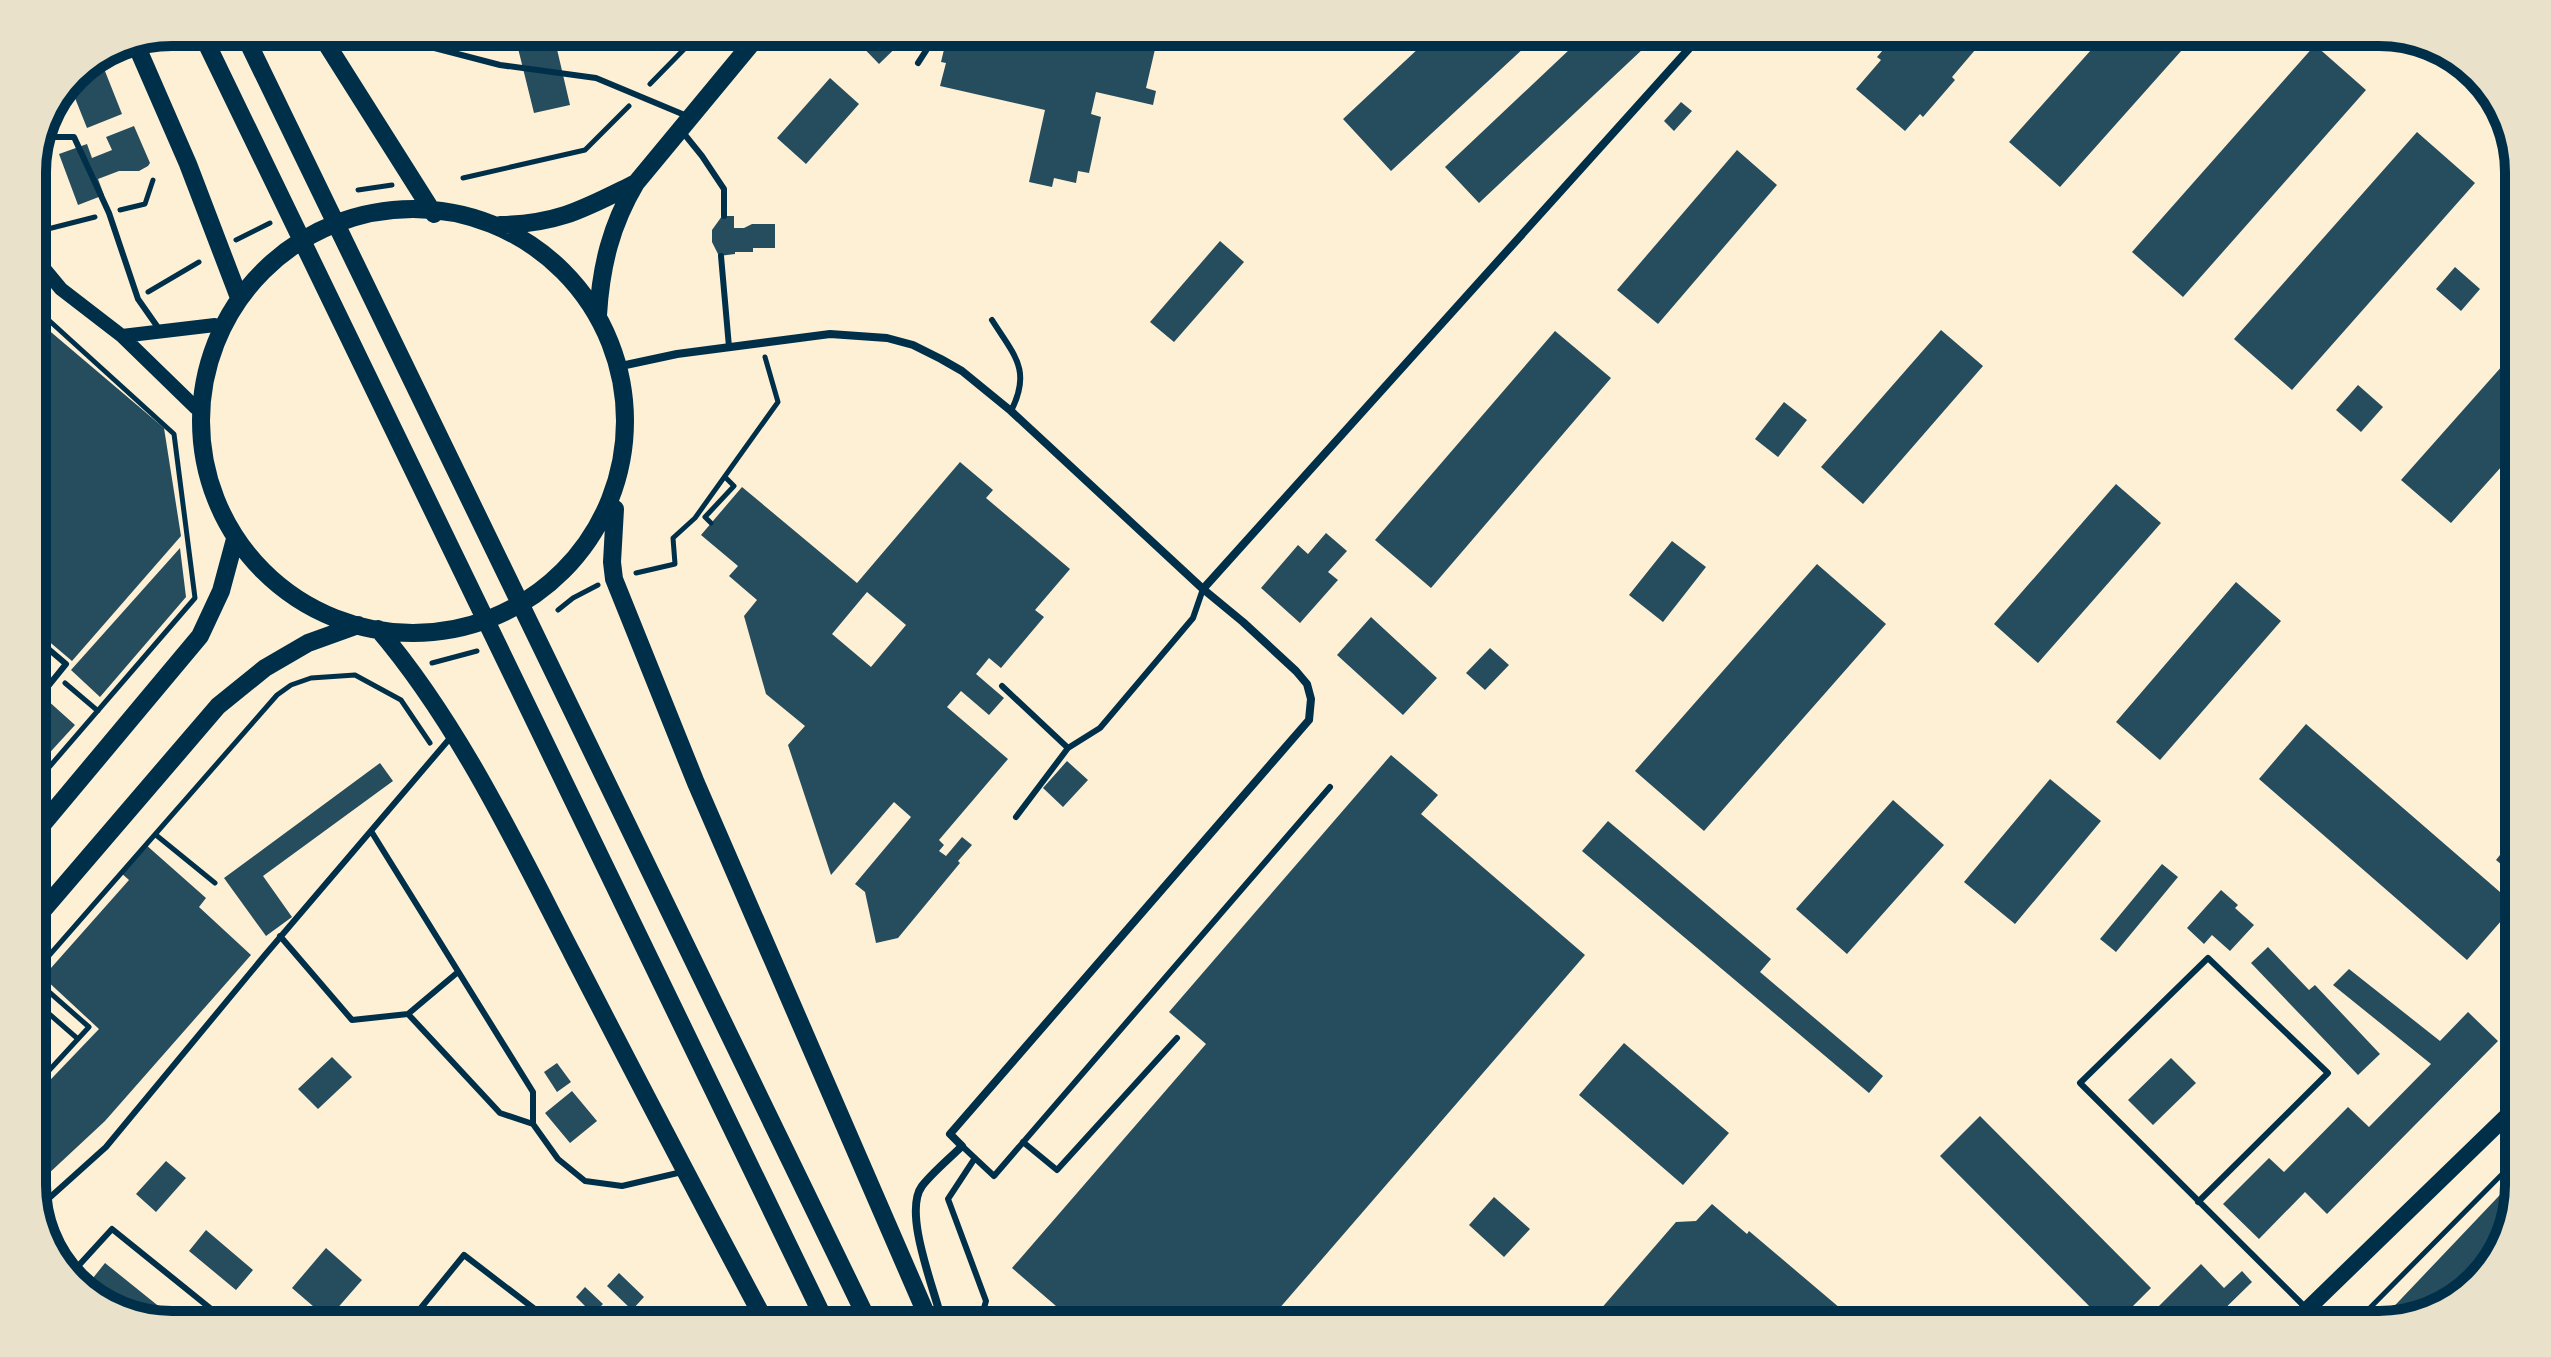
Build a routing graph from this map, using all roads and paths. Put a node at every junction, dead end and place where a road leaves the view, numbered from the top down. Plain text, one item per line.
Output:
1 (208, 46) edge
2 (250, 46) edge
3 (328, 46) edge
4 (427, 46) edge
5 (687, 46) edge
6 (749, 46) edge
7 (929, 46) edge
8 (1691, 46) edge
9 (139, 51) edge
10 (918, 63) dead end
11 (639, 95) junction
12 (685, 123) junction
13 (51, 137) edge
14 (463, 178) dead end
15 (153, 180) dead end
16 (636, 183) junction
17 (393, 185) dead end
18 (358, 190) dead end
19 (109, 213) junction
20 (434, 214) junction
21 (724, 216) dead end
22 (271, 223) dead end
23 (491, 225) junction
24 (46, 229) edge
25 (236, 241) dead end
26 (721, 256) dead end
27 (46, 271) edge
28 (238, 295) junction
29 (598, 315) junction
30 (46, 318) edge
31 (992, 320) dead end
32 (215, 325) junction
33 (161, 331) junction
34 (122, 336) junction
35 (761, 344) junction
36 (729, 347) junction
37 (621, 366) junction
38 (196, 408) junction
39 (1011, 411) junction
40 (724, 477) junction
41 (616, 499) junction
42 (711, 523) dead end
43 (235, 539) junction
44 (636, 573) dead end
45 (602, 584) dead end
46 (1203, 589) junction
47 (558, 610) dead end
48 (358, 625) junction
49 (378, 629) junction
50 (46, 647) edge
51 (477, 651) dead end
52 (432, 663) dead end
53 (58, 676) junction
54 (1002, 686) dead end
55 (46, 690) edge
56 (98, 711) junction
57 (452, 735) junction
58 (1068, 748) junction
59 (437, 754) junction
60 (46, 771) edge
61 (1330, 787) dead end
62 (1016, 817) dead end
63 (46, 820) edge
64 (371, 831) junction
65 (156, 835) dead end
66 (215, 883) dead end
67 (46, 907) edge
68 (280, 936) junction
69 (46, 960) edge
70 (458, 972) junction
71 (46, 989) edge
72 (46, 1011) edge
73 (408, 1014) junction
74 (1177, 1038) dead end
75 (78, 1039) junction
76 (46, 1074) edge
77 (2505, 1118) edge
78 (533, 1124) junction
79 (1023, 1142) junction
80 (962, 1146) junction
81 (975, 1158) junction
82 (685, 1171) junction
83 (2505, 1171) edge
84 (47, 1200) edge
85 (2198, 1202) junction
86 (77, 1268) edge
87 (2307, 1309) joint
88 (214, 1311) edge
89 (418, 1311) edge
90 (537, 1311) edge
91 (760, 1311) edge
92 (820, 1311) edge
93 (863, 1311) edge
94 (925, 1311) edge
95 (939, 1311) edge
96 (983, 1311) edge
97 (2367, 1311) edge

1 - 92 main road
2 - 93 main road
3 - 20 main road
4 - 11 lane
5 - 11 path
6 - 12 main road
7 - 10 lane
8 - 46 street
9 - 28 main road
11 - 12 lane
11 - 14 path
12 - 16 main road
12 - 21 lane
13 - 19 lane
15 - 19 path
16 - 23 main road
16 - 29 main road
17 - 18 path
19 - 24 path
19 - 33 lane
20 - 23 main road
20 - 28 main road
22 - 25 path
23 - 29 main road
26 - 36 lane
27 - 34 street
28 - 32 main road
29 - 37 main road
30 - 56 path
31 - 39 lane
32 - 33 street
32 - 38 main road
33 - 34 street
34 - 38 street
35 - 36 street
35 - 39 street
35 - 40 path
36 - 37 street
37 - 41 main road
38 - 43 main road
39 - 46 street
40 - 42 path
40 - 44 path
41 - 49 main road
41 - 94 main road
43 - 48 main road
43 - 63 main road
45 - 47 path
46 - 58 lane
46 - 80 street
48 - 49 main road
48 - 67 main road
49 - 57 main road
50 - 53 lane
51 - 52 path
53 - 55 lane
53 - 56 path
54 - 58 lane
56 - 60 path
57 - 59 lane
57 - 82 main road
58 - 62 lane
59 - 64 lane
59 - 69 path
61 - 79 lane
64 - 68 lane
64 - 70 lane
65 - 66 path
68 - 73 lane
68 - 84 lane
70 - 73 lane
70 - 78 lane
71 - 75 path
72 - 75 path
73 - 78 lane
74 - 79 lane
75 - 76 path
77 - 87 main road
78 - 82 lane
79 - 81 lane
80 - 81 lane
80 - 95 street
81 - 96 lane
82 - 91 main road
83 - 97 path
85 - 85 lane
85 - 87 lane
86 - 88 lane
89 - 90 lane

